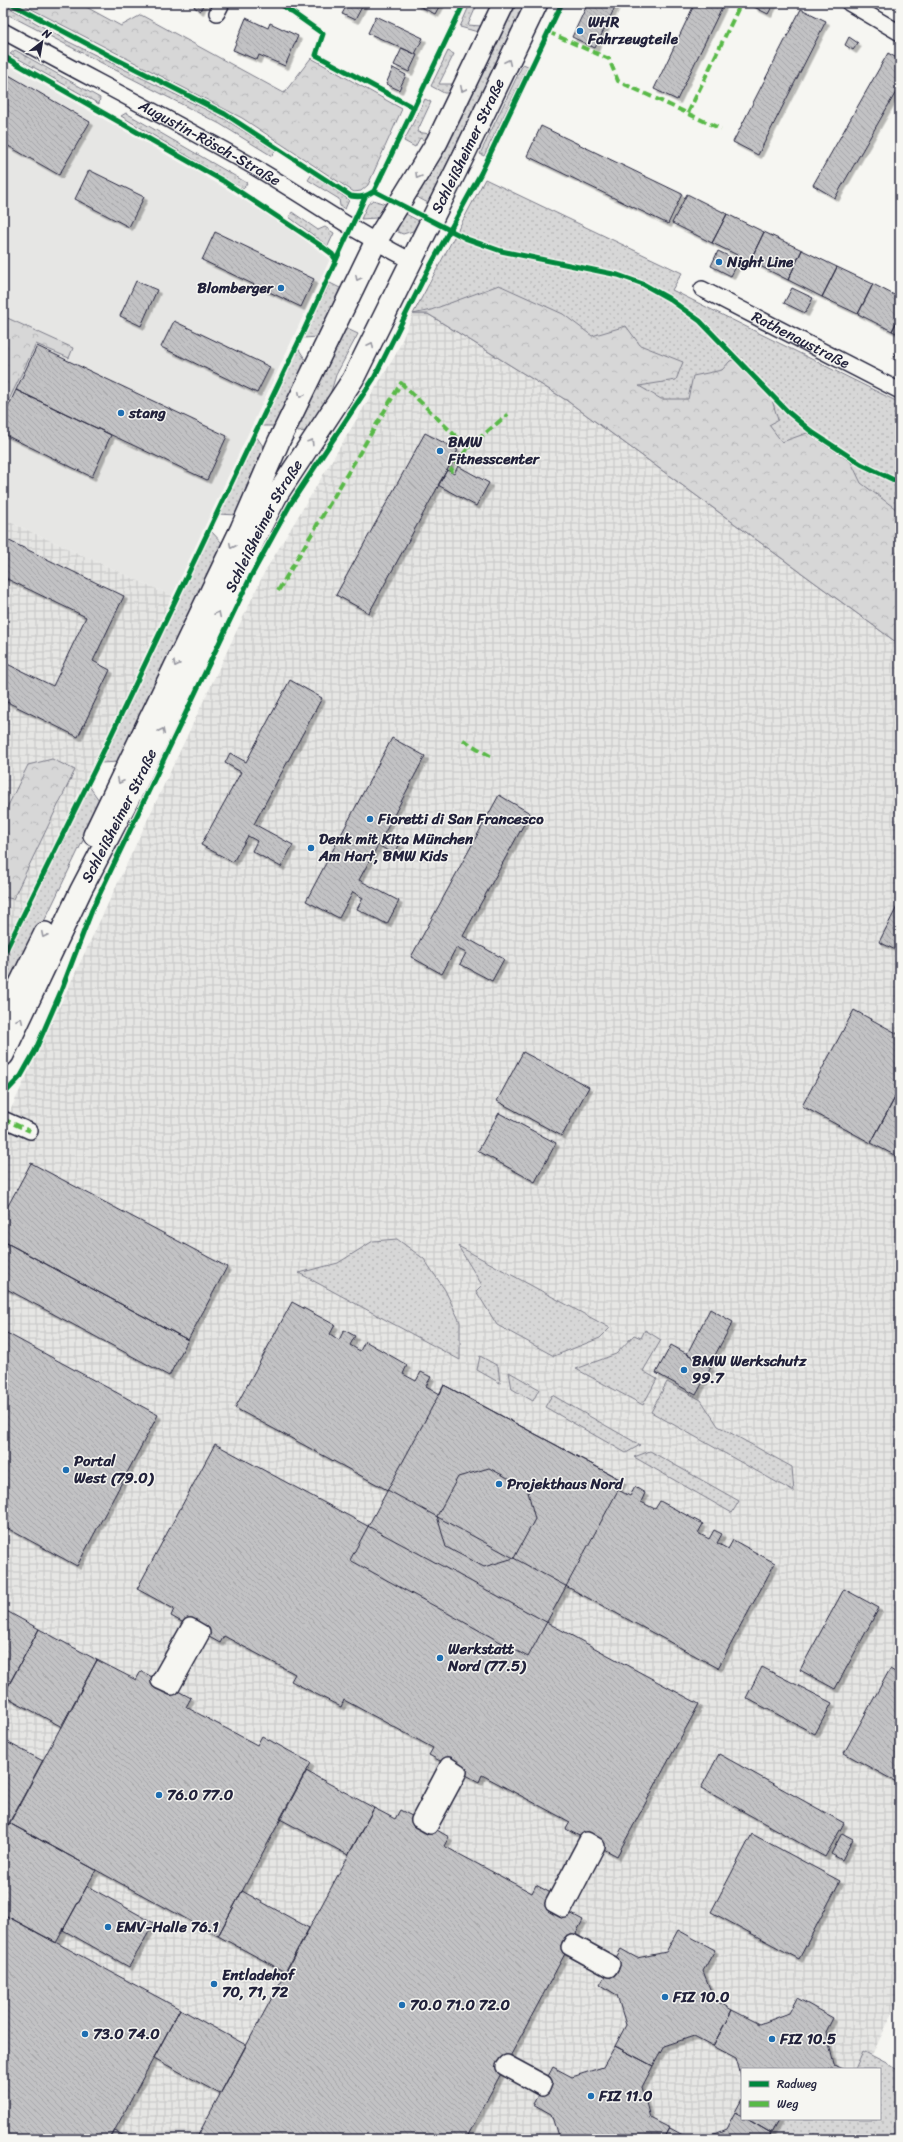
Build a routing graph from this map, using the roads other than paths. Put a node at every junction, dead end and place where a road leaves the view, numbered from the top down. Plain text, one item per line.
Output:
1 (504, 3) edge
2 (537, 3) edge
3 (849, 3) edge
4 (3, 31) edge
5 (900, 33) edge
6 (375, 243) junction
7 (412, 261) junction
8 (702, 289) dead end
9 (900, 391) edge
10 (3, 1018) edge
11 (3, 1055) edge
12 (3, 1119) edge
13 (30, 1130) dead end

1 -> 6 main road, Schleißheimer Straße
7 -> 2 main road, Schleißheimer Straße
3 - 5 street
4 - 6 street, Augustin-Rösch-Straße
6 - 7 street, Augustin-Rösch-Straße
6 -> 10 main road, Schleißheimer Straße
11 -> 7 main road, Schleißheimer Straße
8 - 9 street, Rathenaustraße
12 - 13 street

